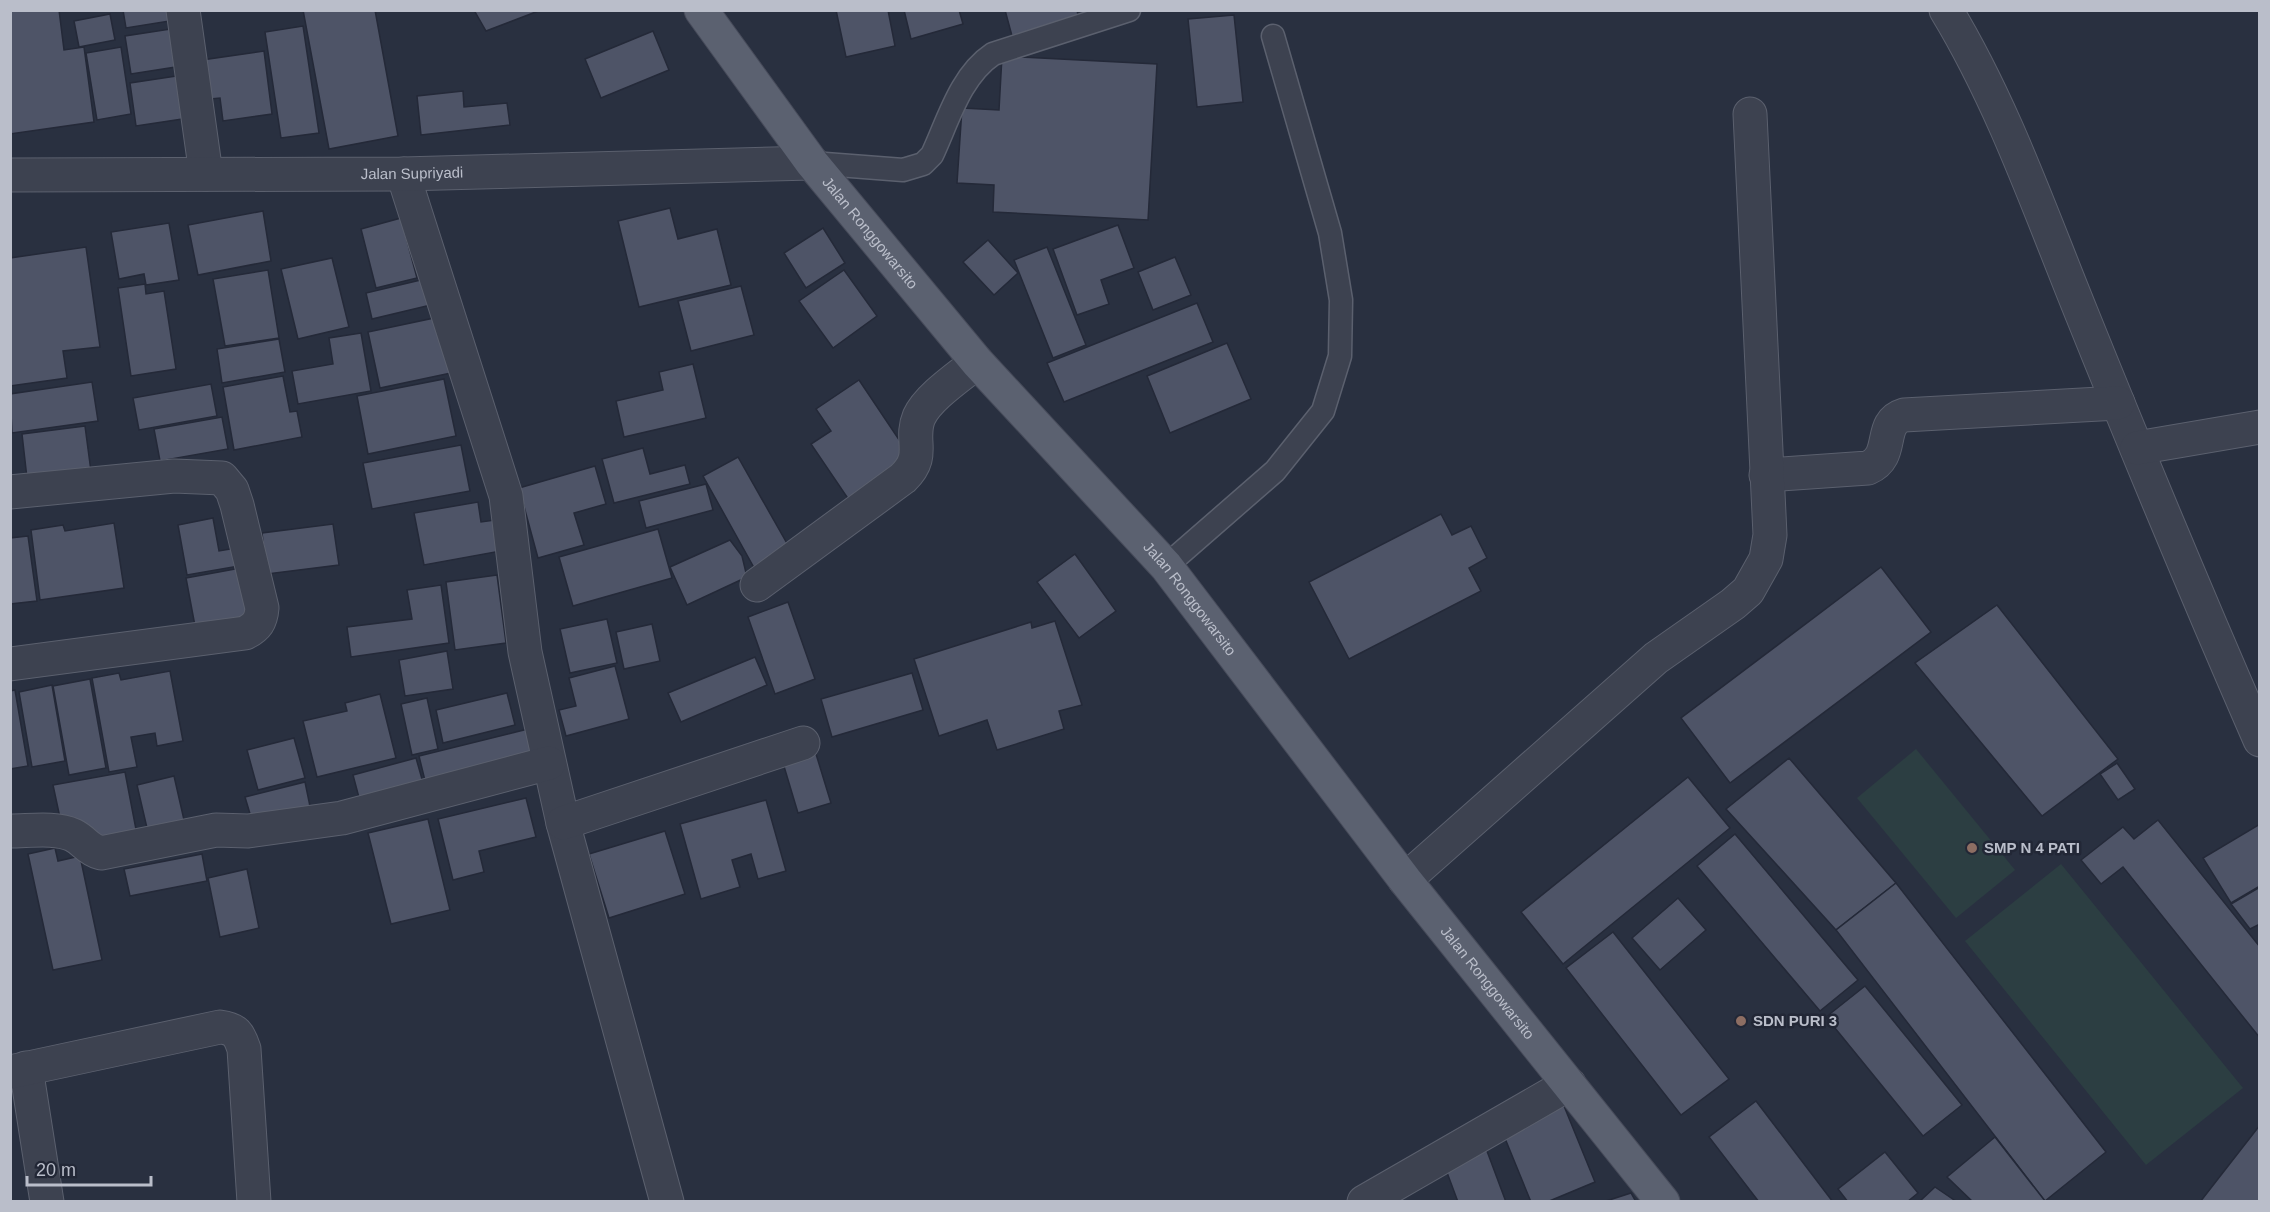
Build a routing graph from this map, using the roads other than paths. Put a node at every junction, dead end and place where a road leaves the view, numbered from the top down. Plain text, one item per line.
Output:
1 (183, 10) edge
2 (1129, 10) edge
3 (1946, 10) edge
4 (707, 18) edge
5 (1273, 36) dead end
6 (1750, 114) dead end
7 (812, 163) junction
8 (206, 174) junction
9 (403, 174) junction
10 (10, 175) edge
11 (977, 362) junction
12 (2118, 403) junction
13 (2259, 427) edge
14 (2137, 448) junction
15 (1767, 475) junction
16 (10, 492) edge
17 (1166, 566) junction
18 (757, 585) dead end
19 (10, 664) edge
20 (2259, 740) edge
21 (803, 743) dead end
22 (549, 763) junction
23 (563, 823) junction
24 (10, 831) edge
25 (1405, 880) junction
26 (18, 1070) edge
27 (1569, 1084) junction
28 (47, 1202) edge
29 (254, 1202) edge
30 (667, 1202) edge
31 (1364, 1202) edge
32 (1663, 1202) edge

1 - 8 street
2 - 7 lane
3 - 12 street
4 - 7 main road, Jalan Ronggowarsito
5 - 17 lane
6 - 15 street
7 - 9 street, Jalan Supriyadi
7 - 11 main road, Jalan Ronggowarsito
8 - 9 street, Jalan Supriyadi
8 - 10 street, Jalan Supriyadi
9 - 22 street
11 - 17 main road, Jalan Ronggowarsito
11 - 18 street
12 - 14 street
12 - 15 street
13 - 14 street
14 - 20 street
15 - 25 street
16 - 19 street
17 - 25 main road, Jalan Ronggowarsito
21 - 23 street
22 - 23 street
22 - 24 street
23 - 30 street
25 - 27 main road, Jalan Ronggowarsito
26 - 28 street
26 - 29 street
27 - 31 street
27 - 32 main road, Jalan Ronggowarsito

